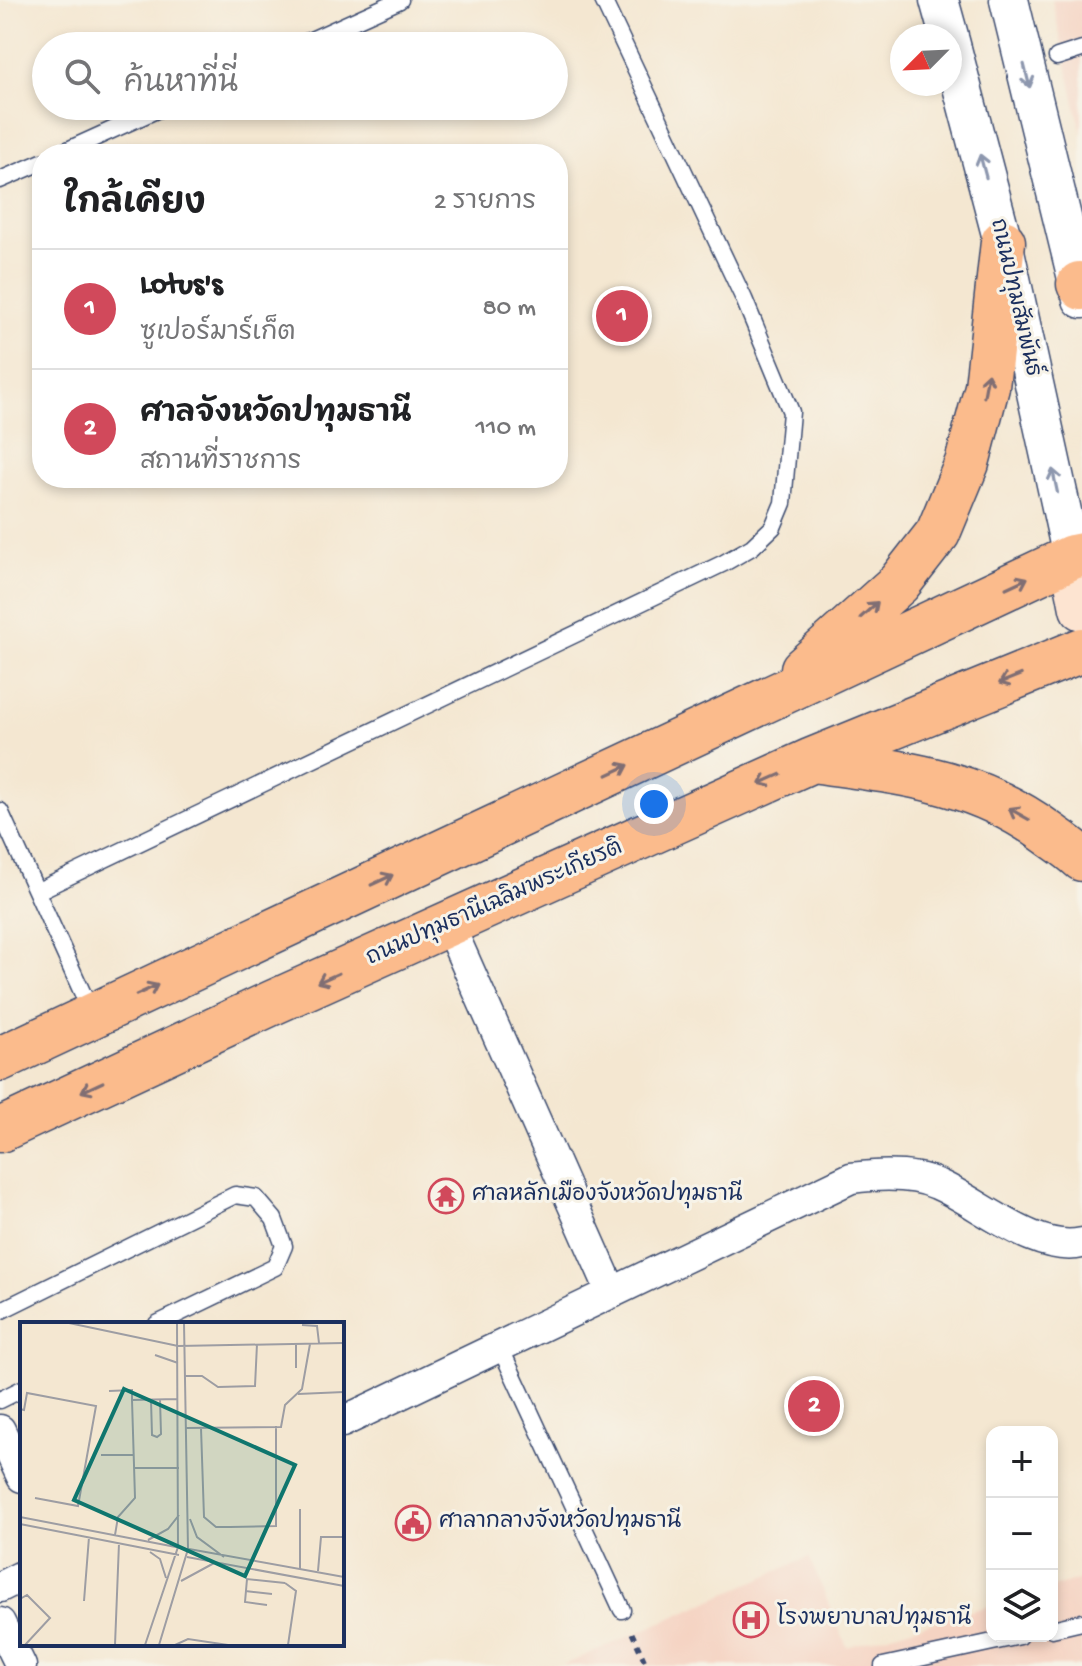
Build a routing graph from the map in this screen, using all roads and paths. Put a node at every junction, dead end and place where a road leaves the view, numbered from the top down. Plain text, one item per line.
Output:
1 (400, 0) edge
2 (603, 0) edge
3 (939, 0) edge
4 (1009, 0) edge
5 (945, 24) edge
6 (329, 32) edge
7 (1082, 49) edge
8 (1057, 57) dead end
9 (962, 87) edge
10 (134, 120) edge
11 (81, 144) edge
12 (32, 166) edge
13 (0, 180) edge
14 (1003, 242) junction
15 (1081, 290) edge
16 (1077, 556) edge
17 (1082, 608) edge
18 (1082, 650) edge
19 (769, 700) junction
20 (812, 760) junction
21 (0, 811) edge
22 (1082, 859) edge
23 (38, 891) junction
24 (449, 925) junction
25 (92, 1016) junction
26 (0, 1059) edge
27 (0, 1130) edge
28 (1082, 1243) edge
29 (612, 1293) junction
30 (0, 1311) edge
31 (161, 1322) edge
32 (500, 1347) junction
33 (20, 1390) edge
34 (0, 1400) edge
35 (344, 1421) edge
36 (0, 1430) edge
37 (20, 1473) edge
38 (20, 1577) edge
39 (0, 1587) edge
40 (622, 1610) joint
41 (1082, 1622) edge
42 (0, 1623) edge
43 (1058, 1628) edge
44 (993, 1642) edge
45 (21, 1666) edge
46 (647, 1666) edge
47 (883, 1666) edge

1 - 6 lane
2 - 23 lane
3 - 5 street, ถนนปทุมสัมพันธ์
4 -> 15 street
7 - 8 lane
14 -> 9 street, ถนนปทุมสัมพันธ์
10 - 11 lane
12 - 13 lane
16 -> 14 street, ถนนปทุมสัมพันธ์
19 -> 14 main road
16 - 17 main road
19 -> 16 main road
18 -> 20 main road, ถนนปทุมธานีเฉลิมพระเกียรติ
25 -> 19 main road
22 -> 20 main road
20 -> 24 main road, ถนนปทุมธานีเฉลิมพระเกียรติ
21 - 23 lane
23 - 25 lane
24 -> 27 main road, ถนนปทุมธานีเฉลิมพระเกียรติ
24 - 29 street
25 - 26 main road
28 - 29 street
29 - 32 street
30 - 31 lane
32 - 35 street
32 - 40 lane
33 - 34 lane
36 - 37 street
38 - 39 street
40 - 46 path
41 - 43 lane
42 - 45 street
44 - 47 lane

